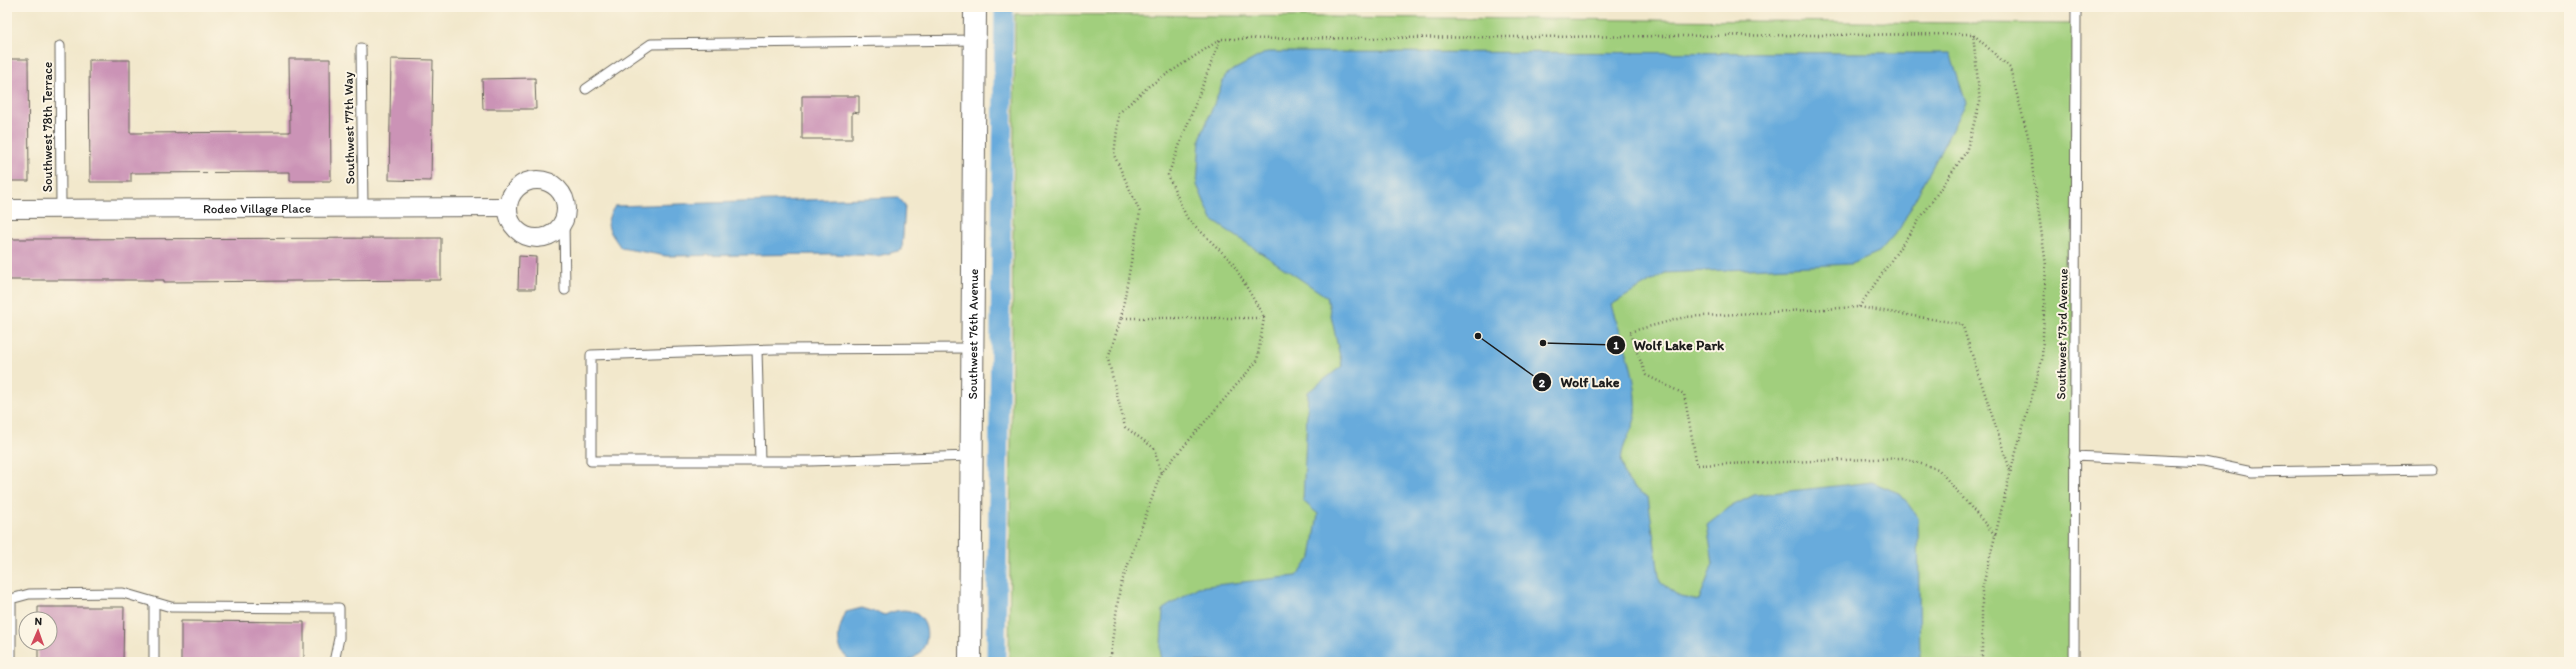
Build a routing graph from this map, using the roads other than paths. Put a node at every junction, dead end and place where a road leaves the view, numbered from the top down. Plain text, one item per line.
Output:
1 (975, 7) edge
2 (2076, 7) edge
3 (975, 40) junction
4 (60, 46) dead end
5 (362, 48) dead end
6 (586, 89) dead end
7 (363, 207) junction
8 (508, 207) junction
9 (61, 208) junction
10 (7, 209) edge
11 (564, 221) junction
12 (565, 290) dead end
13 (972, 348) junction
14 (758, 350) junction
15 (972, 456) junction
16 (2074, 456) junction
17 (760, 461) junction
18 (2433, 469) dead end
19 (9, 599) edge
20 (154, 604) junction
21 (11, 662) edge
22 (154, 662) edge
23 (334, 662) edge
24 (970, 662) edge
25 (2074, 662) edge

1 - 3 street, Southwest 76th Avenue
2 - 16 lane, Southwest 73rd Avenue
3 - 6 lane
3 - 13 street, Southwest 76th Avenue
4 - 9 lane, Southwest 78th Terrace
5 - 7 lane, Southwest 77th Way
7 - 8 street, Rodeo Village Place
7 - 9 street, Rodeo Village Place
8 - 11 street
8 - 11 street
9 - 10 street, Rodeo Village Place
11 - 12 lane
13 - 14 lane
13 - 15 street, Southwest 76th Avenue
14 - 17 lane
14 - 17 lane
15 - 17 lane
15 - 24 street, Southwest 76th Avenue
16 - 18 lane
16 - 25 lane, Southwest 73rd Avenue
19 - 20 lane
19 - 21 lane
20 - 22 lane
20 - 23 lane

